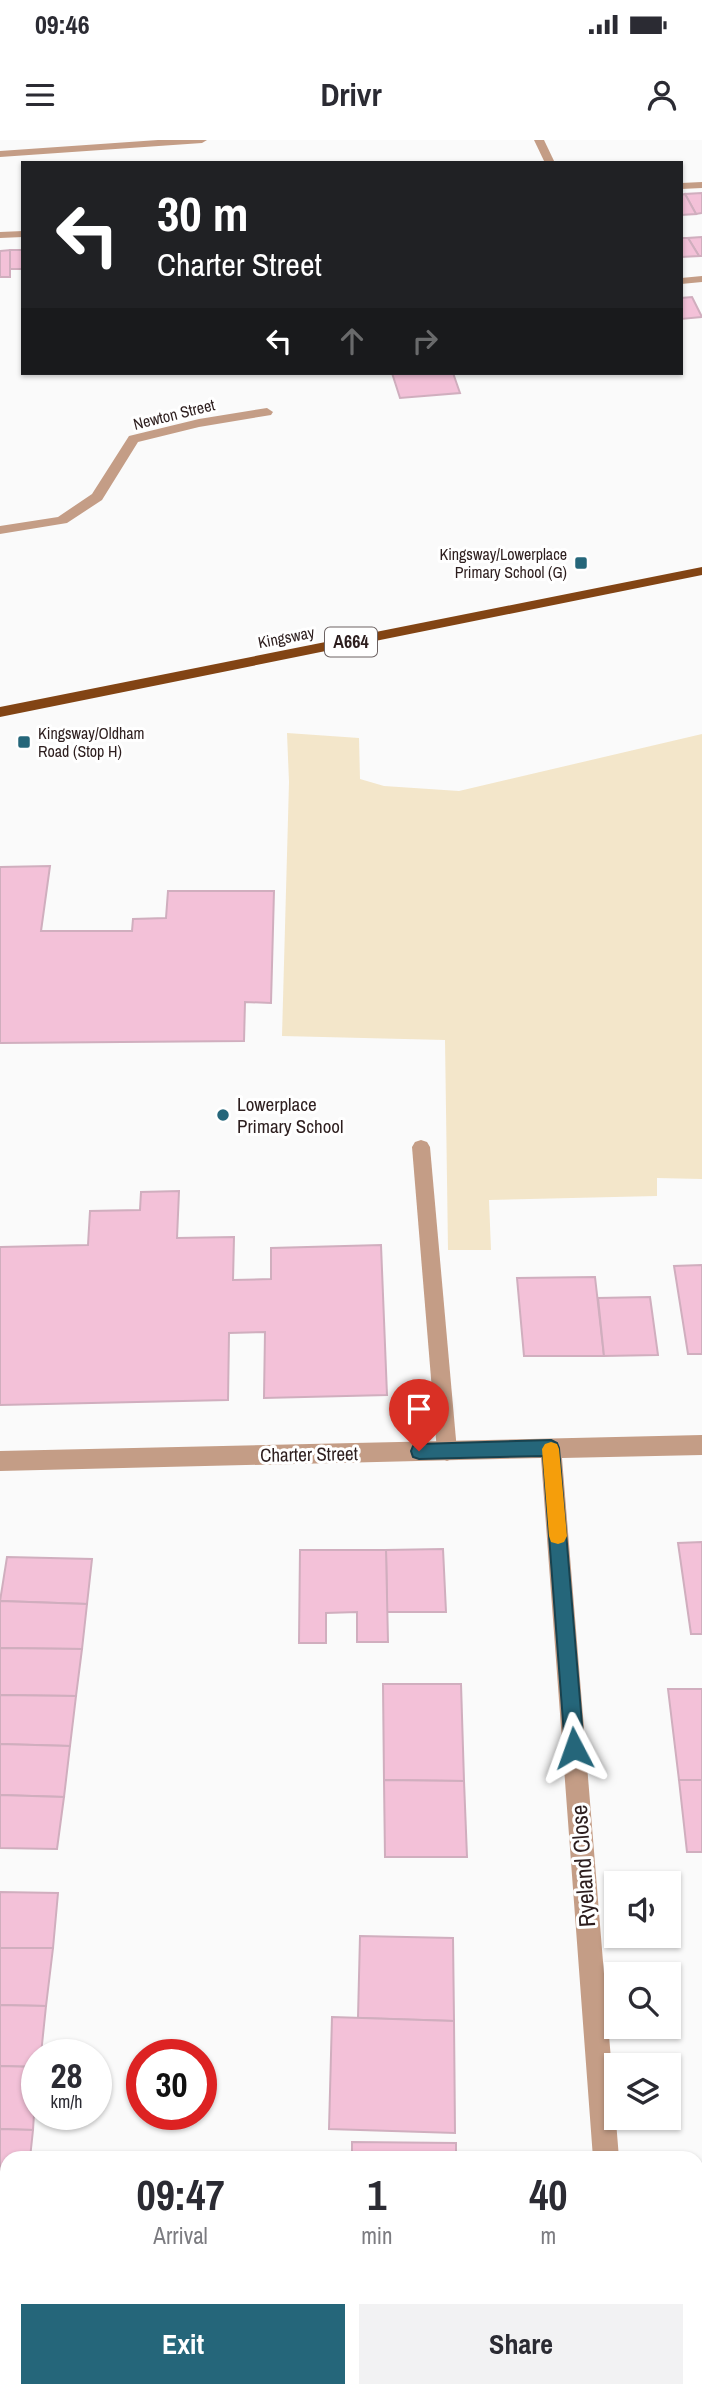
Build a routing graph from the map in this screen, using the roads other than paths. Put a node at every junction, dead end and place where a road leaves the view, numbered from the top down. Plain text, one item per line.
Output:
1 (202, 140) edge
2 (539, 140) edge
3 (0, 154) edge
4 (549, 161) edge
5 (702, 185) edge
6 (683, 186) edge
7 (21, 234) edge
8 (0, 235) edge
9 (702, 279) edge
10 (683, 281) edge
11 (267, 412) dead end
12 (0, 530) edge
13 (702, 571) edge
14 (0, 712) edge
15 (421, 1147) dead end
16 (702, 1445) edge
17 (551, 1448) junction
18 (447, 1451) junction
19 (0, 1461) edge
20 (605, 2151) edge

1 - 3 street
2 - 4 street
5 - 6 street
7 - 8 street
9 - 10 street
11 - 12 street, Newton Street
13 - 14 highway, Kingsway / A664
15 - 18 street
16 - 17 street, Charter Street
17 - 18 street, Charter Street
17 - 20 street, Ryeland Close
18 - 19 street, Charter Street

